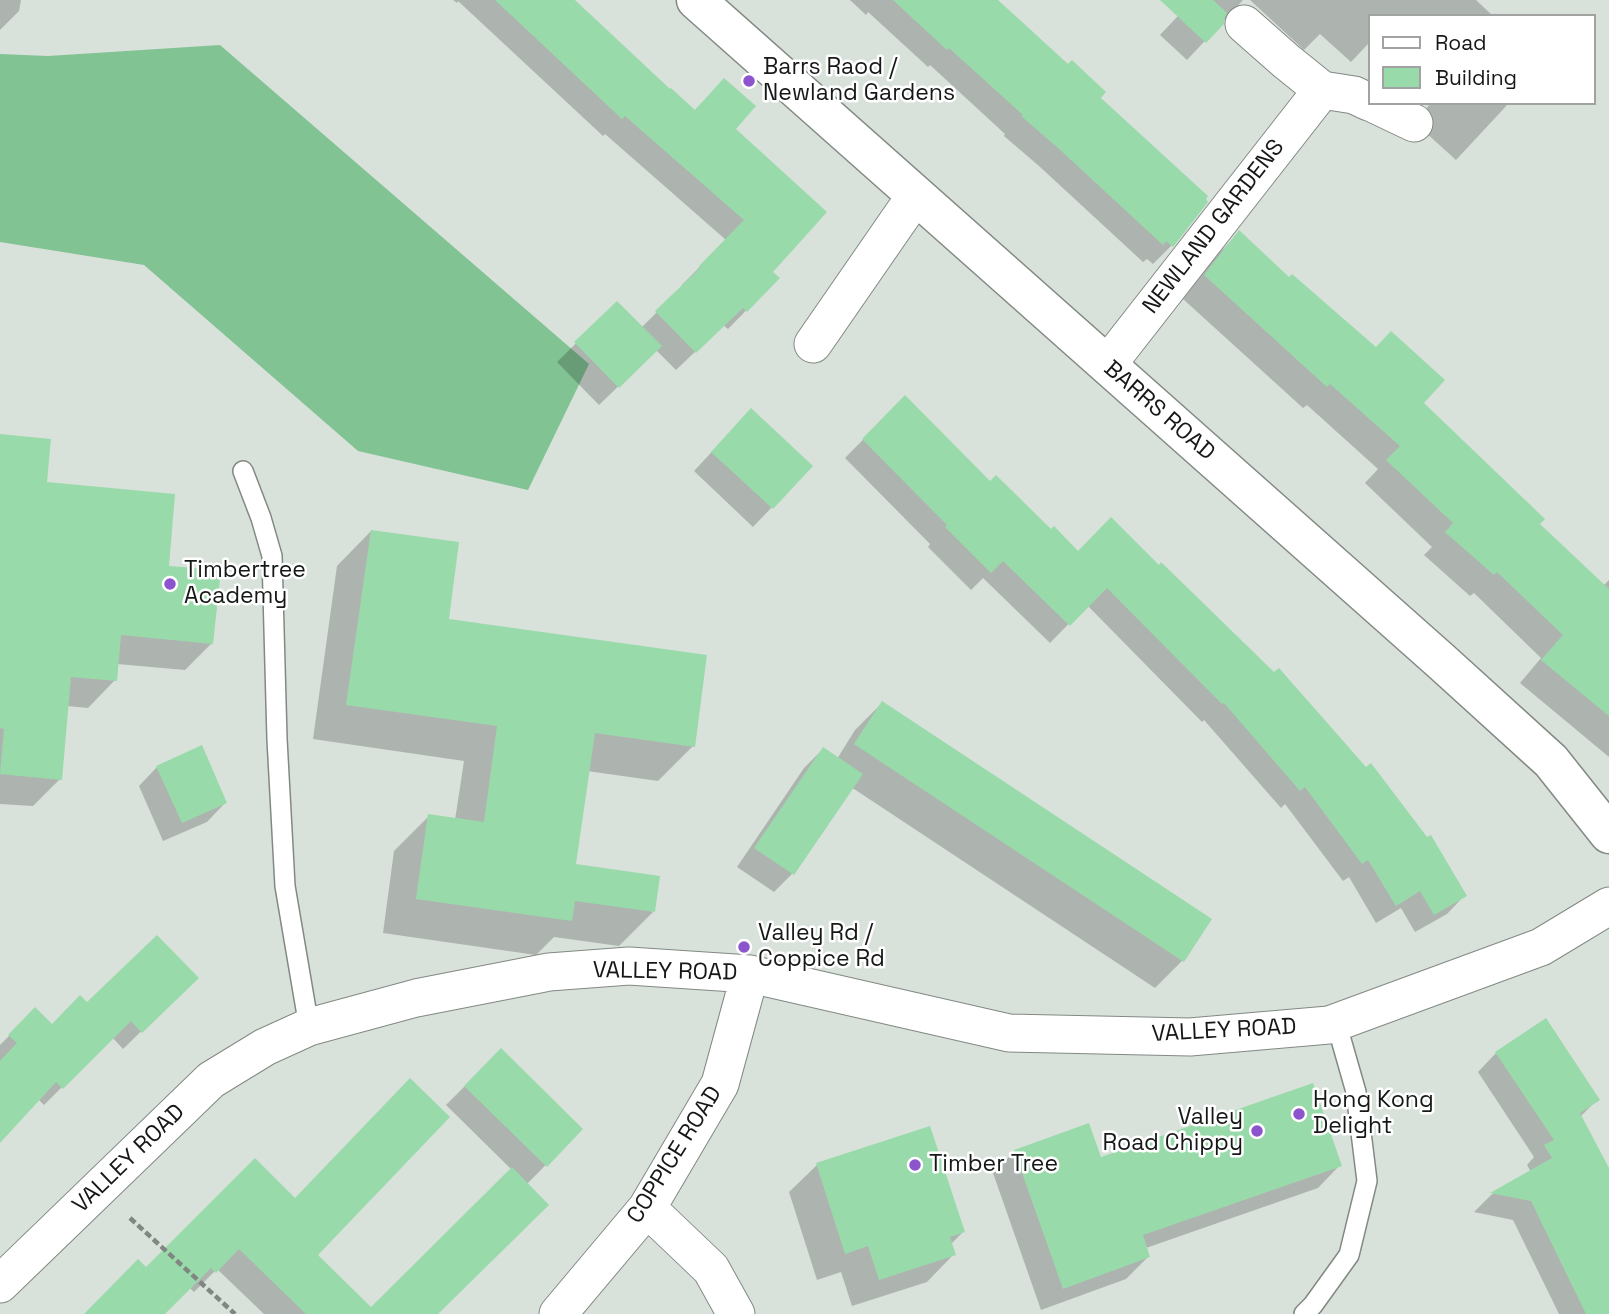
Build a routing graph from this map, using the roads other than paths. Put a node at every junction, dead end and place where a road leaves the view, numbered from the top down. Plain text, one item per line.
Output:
1 (696, 0) edge
2 (1244, 24) dead end
3 (1322, 90) junction
4 (1368, 102) edge
5 (1374, 105) edge
6 (1415, 123) dead end
7 (916, 195) junction
8 (813, 344) dead end
9 (1107, 365) junction
10 (243, 471) dead end
11 (1609, 834) edge
12 (1609, 905) edge
13 (750, 974) junction
14 (1336, 1022) junction
15 (309, 1027) junction
16 (647, 1208) junction
17 (0, 1284) edge
18 (558, 1314) edge
19 (736, 1314) edge
20 (1304, 1314) edge

1 - 7 street, BARRS ROAD
2 - 3 street
3 - 4 street
3 - 9 street, NEWLAND GARDENS
5 - 6 street
7 - 8 street
7 - 9 street, BARRS ROAD
9 - 11 street, BARRS ROAD
10 - 15 lane
12 - 14 street, VALLEY ROAD
13 - 14 street, VALLEY ROAD
13 - 15 street, VALLEY ROAD
13 - 16 street, COPPICE ROAD
14 - 20 lane
15 - 17 street, VALLEY ROAD
16 - 18 street, COPPICE ROAD
16 - 19 street

